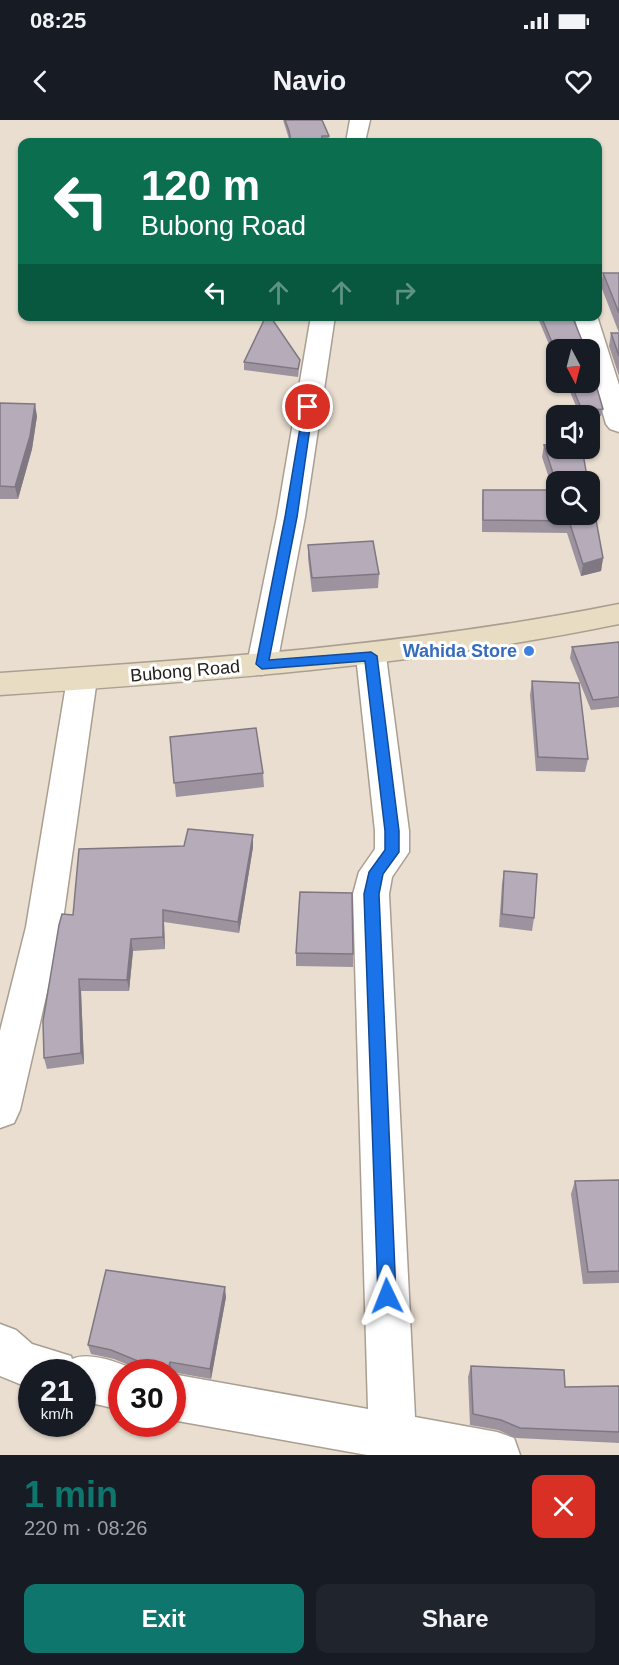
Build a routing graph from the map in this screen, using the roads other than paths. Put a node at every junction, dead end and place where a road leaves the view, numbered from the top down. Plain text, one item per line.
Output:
1 (360, 120) edge
2 (357, 138) edge
3 (322, 321) edge
4 (586, 321) edge
5 (619, 424) edge
6 (619, 614) edge
7 (371, 656) junction
8 (262, 664) junction
9 (82, 678) junction
10 (0, 684) edge
11 (0, 1110) edge
12 (0, 1346) edge
13 (18, 1361) edge
14 (186, 1400) edge
15 (393, 1446) edge
16 (497, 1455) edge

1 - 2 street
3 - 8 street
4 - 5 street
6 - 7 main road, Bubong Road
7 - 8 main road, Bubong Road
7 - 15 street
8 - 9 main road, Bubong Road
9 - 10 main road, Bubong Road
9 - 11 street
12 - 13 street
14 - 15 street
15 - 16 street

